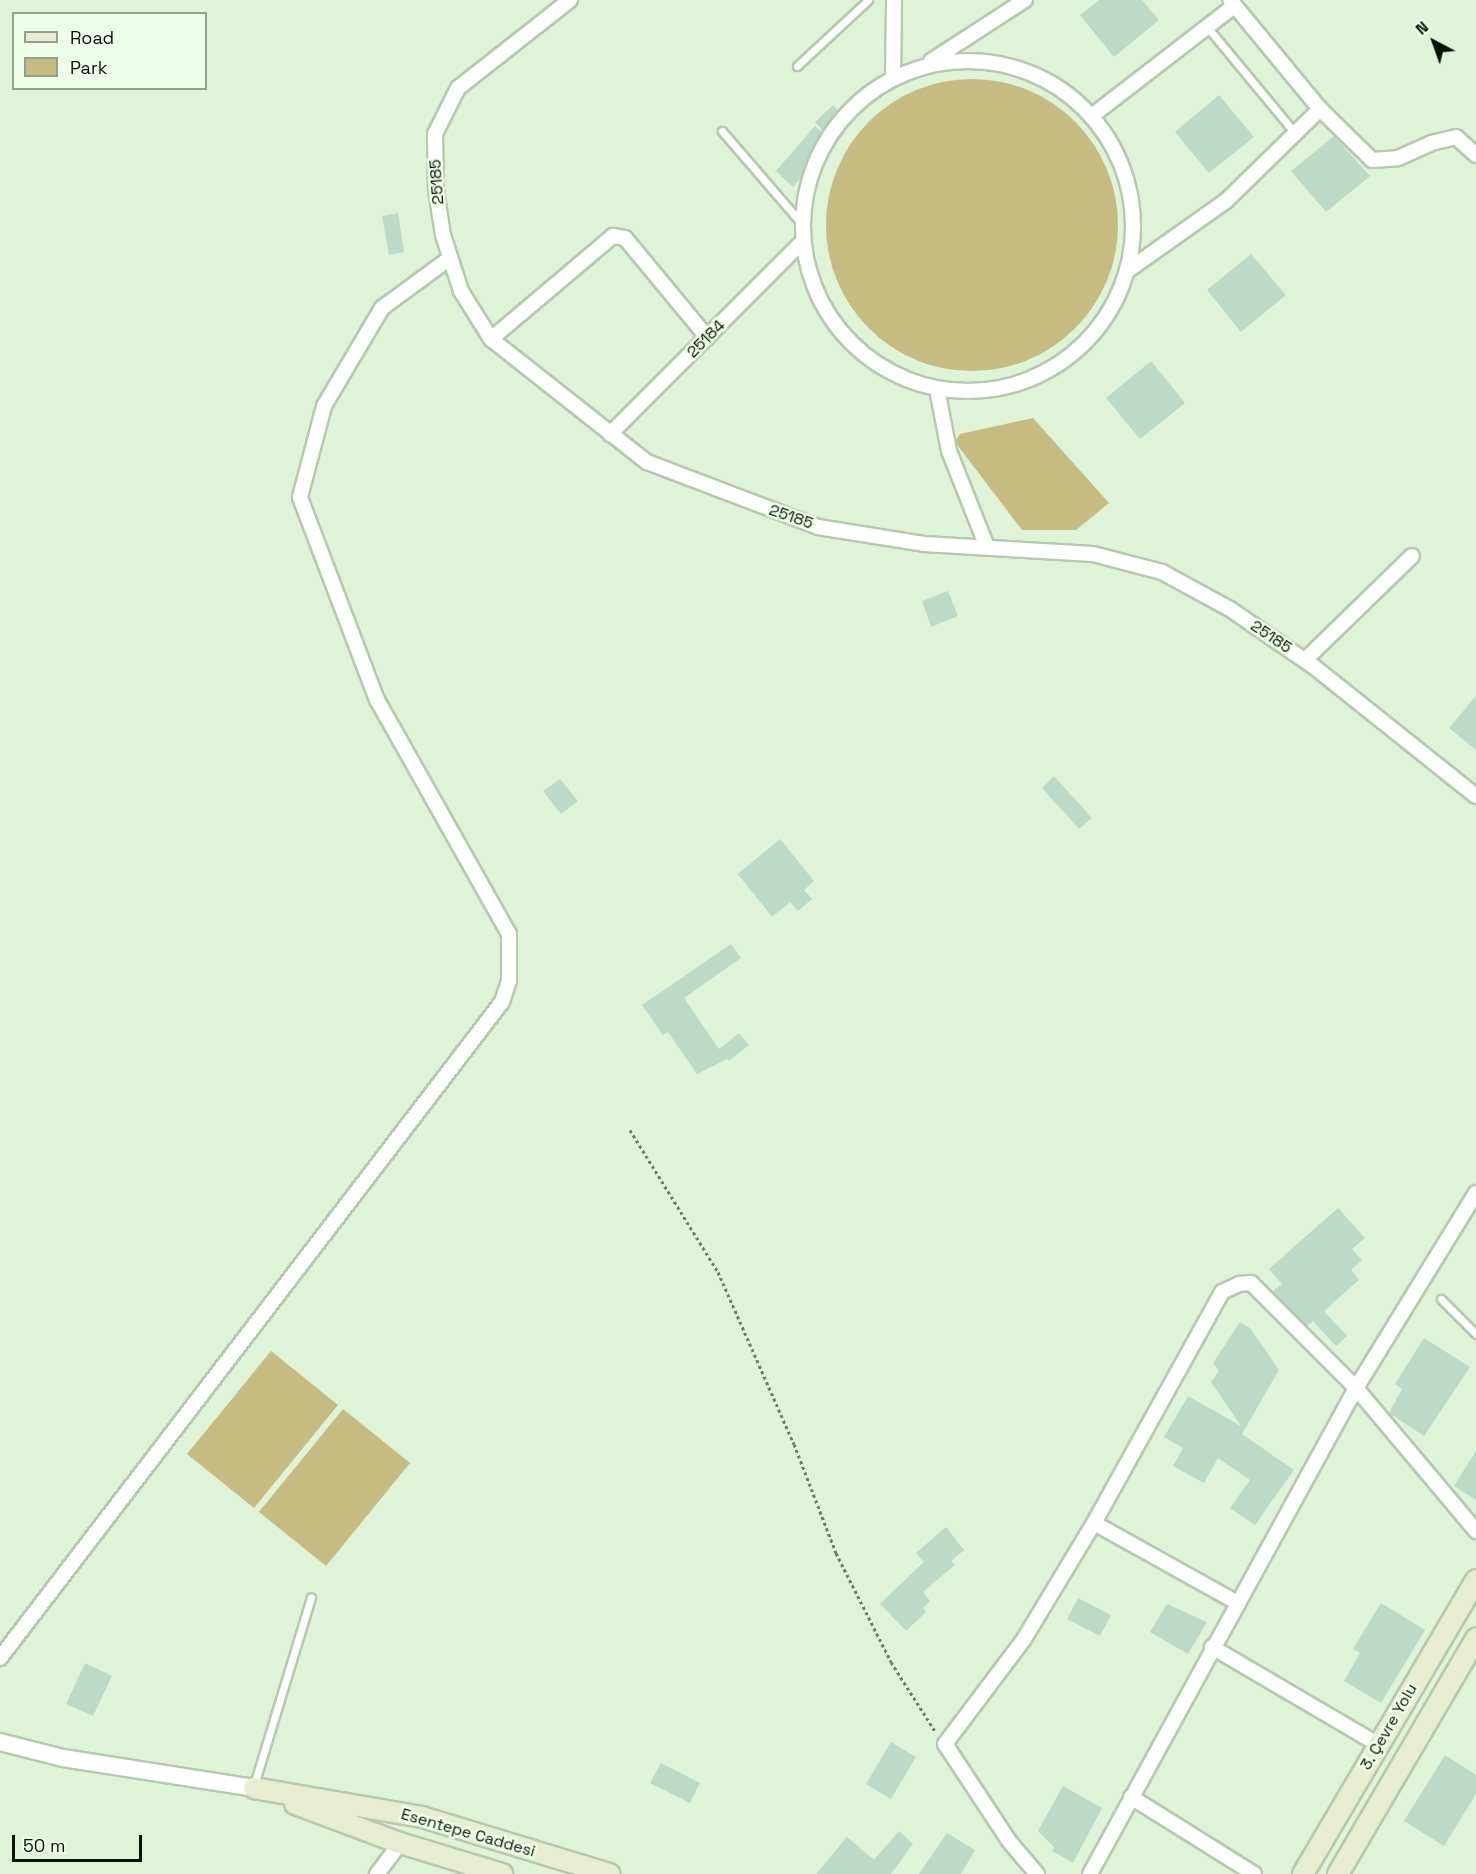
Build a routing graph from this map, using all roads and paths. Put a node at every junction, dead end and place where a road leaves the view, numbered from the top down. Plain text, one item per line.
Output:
1 (570, 0) edge
2 (868, 0) edge
3 (894, 0) edge
4 (1024, 0) edge
5 (1232, 3) edge
6 (1208, 28) junction
7 (927, 64) junction
8 (797, 66) dead end
9 (893, 76) junction
10 (1320, 109) junction
11 (1093, 115) junction
12 (722, 131) dead end
13 (1295, 133) junction
14 (1476, 155) edge
15 (801, 223) junction
16 (801, 243) junction
17 (450, 258) junction
18 (1127, 271) junction
19 (707, 337) junction
20 (491, 339) junction
21 (937, 389) junction
22 (610, 434) junction
23 (987, 547) junction
24 (1412, 556) dead end
25 (1305, 660) junction
26 (1476, 796) edge
27 (630, 1130) dead end
28 (1476, 1192) edge
29 (1441, 1299) dead end
30 (1476, 1334) edge
31 (1356, 1388) junction
32 (1095, 1523) junction
33 (1476, 1531) edge
34 (1476, 1580) edge
35 (311, 1597) dead end
36 (1238, 1603) junction
37 (1476, 1639) edge
38 (1212, 1647) junction
39 (0, 1658) edge
40 (0, 1742) edge
41 (945, 1744) junction
42 (1379, 1745) junction
43 (254, 1788) junction
44 (1131, 1797) junction
45 (400, 1843) junction
46 (377, 1874) edge
47 (502, 1874) edge
48 (610, 1874) edge
49 (1037, 1874) edge
50 (1090, 1874) edge
51 (1254, 1874) edge
52 (1303, 1874) edge
53 (1338, 1874) edge

1 - 17 street, 25185
2 - 8 lane
3 - 9 street
4 - 7 street
5 - 6 street
5 - 10 street
6 - 11 street
6 - 13 lane
7 - 9 street
7 - 11 street
9 - 15 street
10 - 13 street
10 - 14 street
11 - 18 street
12 - 15 lane
13 - 18 street
15 - 16 street
16 - 19 street, 25184
16 - 21 street
17 - 20 street, 25185
17 - 39 street
18 - 21 street
19 - 20 street
19 - 22 street, 25184
20 - 22 street, 25185
21 - 23 street
22 - 23 street, 25185
23 - 25 street, 25185
24 - 25 street
25 - 26 street, 25185
27 - 41 path
28 - 31 street
29 - 30 lane
31 - 32 street
31 - 33 street
31 - 36 street
32 - 36 street
32 - 41 street
34 - 42 main road, 3. Çevre Yolu
35 - 43 lane
36 - 38 street
37 - 53 main road, 3. Çevre Yolu
38 - 42 street
38 - 44 street
40 - 43 street, Esentepe Caddesi
41 - 49 street
42 - 52 main road, 3. Çevre Yolu
43 - 45 main road, Esentepe Caddesi
43 - 48 main road, Esentepe Caddesi
44 - 50 street
44 - 51 street
45 - 46 street
45 - 47 main road, Esentepe Caddesi

